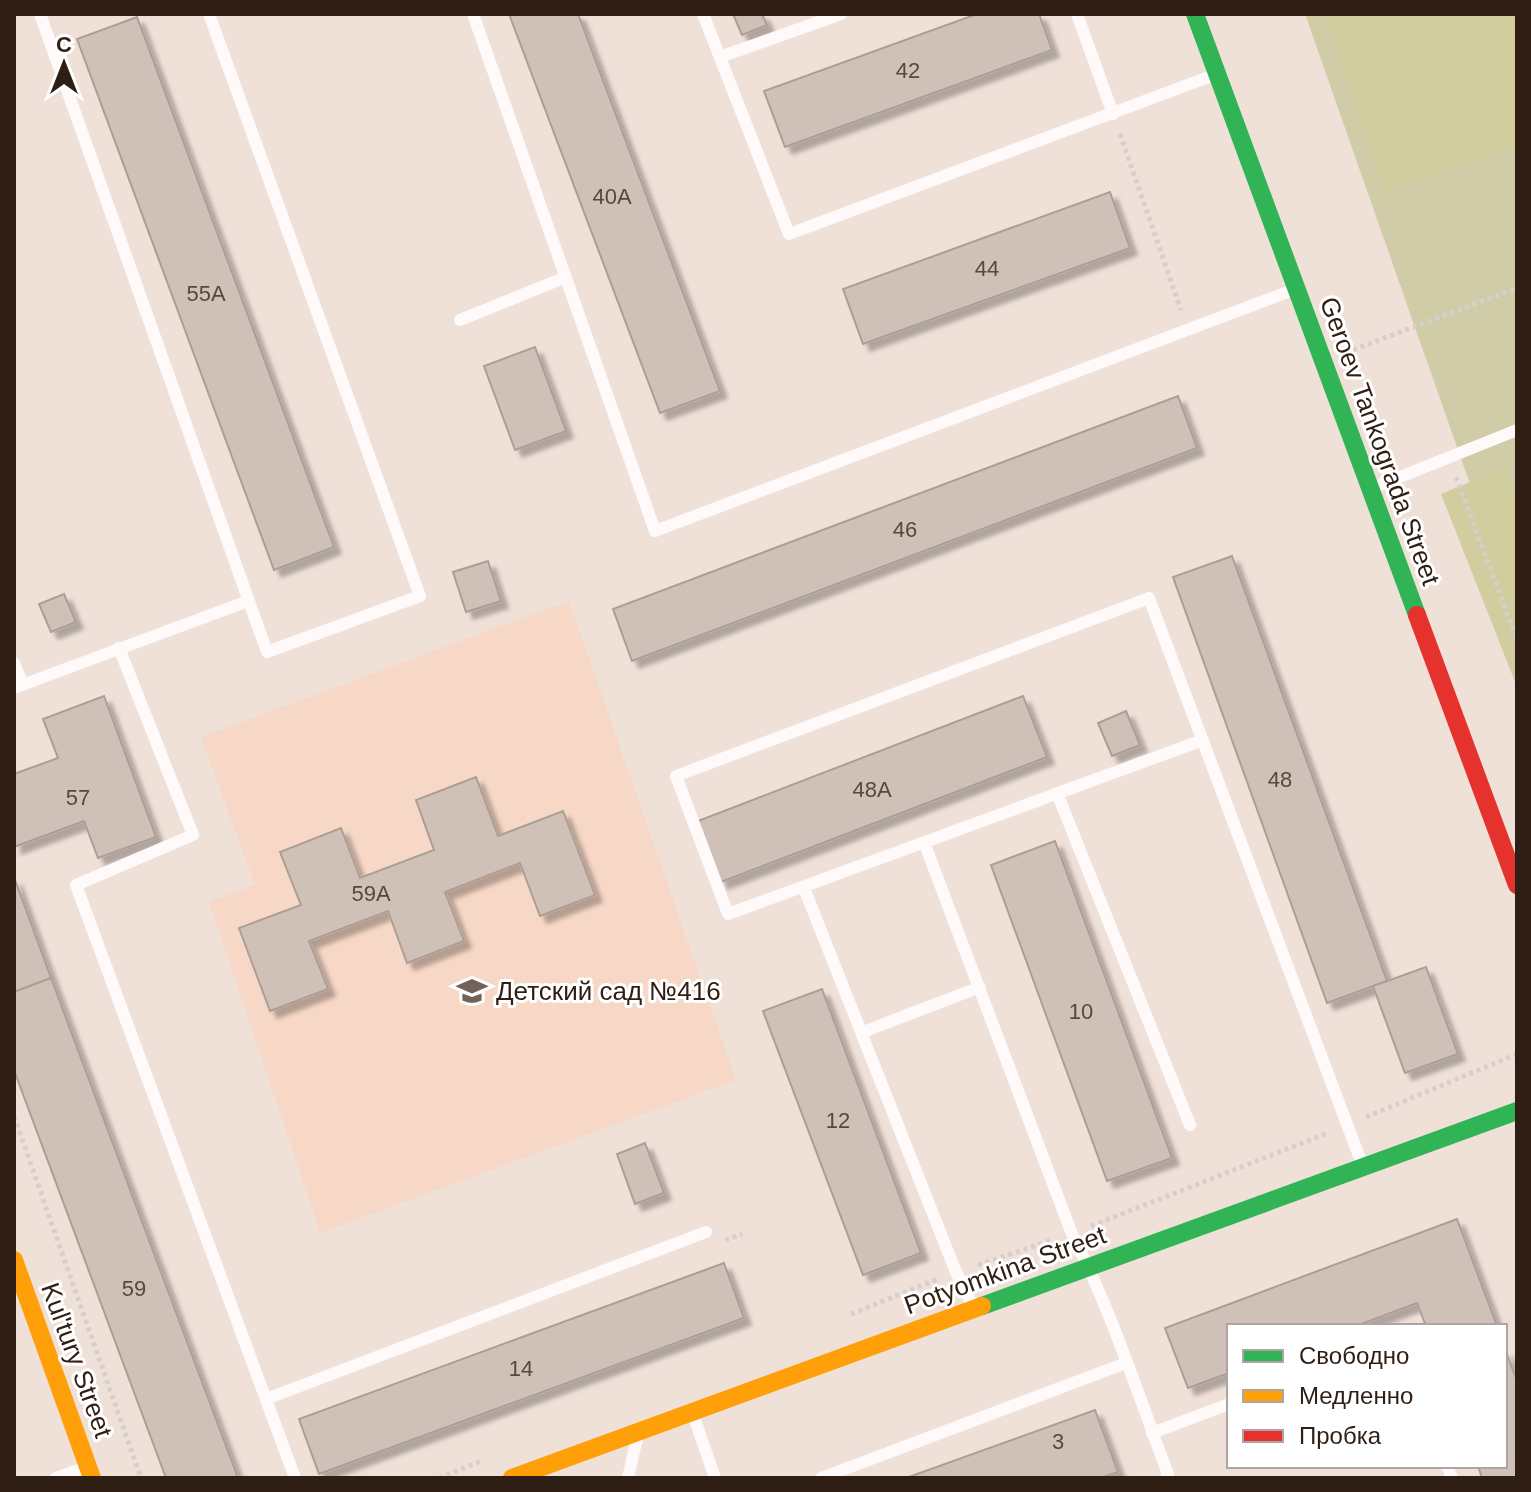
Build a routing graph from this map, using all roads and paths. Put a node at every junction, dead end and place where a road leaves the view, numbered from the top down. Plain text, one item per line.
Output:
1 (40, 14) edge
2 (209, 14) edge
3 (473, 14) edge
4 (703, 14) edge
5 (841, 14) edge
6 (1077, 14) edge
7 (1195, 14) edge
8 (720, 57) junction
9 (1217, 74) junction
10 (1113, 114) junction
11 (566, 277) junction
12 (1517, 288) edge
13 (1296, 289) junction
14 (460, 320) dead end
15 (1188, 328) junction
16 (1323, 361) junction
17 (1517, 430) edge
18 (1448, 457) junction
19 (1370, 489) junction
20 (248, 601) junction
21 (1517, 640) edge
22 (119, 648) junction
23 (14, 663) edge
24 (18, 687) edge
25 (1203, 740) junction
26 (1057, 793) junction
27 (924, 842) junction
28 (1517, 885) edge
29 (804, 888) junction
30 (980, 987) junction
31 (863, 1032) junction
32 (1517, 1111) edge
33 (14, 1116) edge
34 (1190, 1125) dead end
35 (1363, 1167) junction
36 (706, 1232) dead end
37 (14, 1260) edge
38 (1089, 1267) junction
39 (974, 1309) junction
40 (1126, 1363) junction
41 (266, 1399) junction
42 (1227, 1405) edge
43 (692, 1412) junction
44 (638, 1432) junction
45 (1152, 1433) junction
46 (90, 1472) edge
47 (56, 1478) edge
48 (141, 1478) edge
49 (295, 1478) edge
50 (512, 1478) edge
51 (628, 1478) edge
52 (715, 1478) edge
53 (821, 1478) edge
54 (1166, 1478) edge

1 - 20 lane
2 - 20 lane
3 - 11 lane
4 - 8 lane
5 - 8 lane
6 - 10 lane
7 - 9 street, Geroev Tankograda Street
8 - 10 lane
9 - 10 lane
9 - 13 street, Geroev Tankograda Street
10 - 15 path
11 - 14 lane
11 - 15 lane
12 - 16 path
13 - 15 lane
13 - 16 street, Geroev Tankograda Street
16 - 19 street, Geroev Tankograda Street
17 - 18 lane
18 - 19 lane
18 - 21 path
19 - 28 street, Geroev Tankograda Street
20 - 22 lane
22 - 24 lane
22 - 41 lane
23 - 24 lane
25 - 26 lane
25 - 29 lane
25 - 35 lane
26 - 27 lane
26 - 34 lane
27 - 29 lane
27 - 30 lane
29 - 31 lane
30 - 31 lane
30 - 38 lane
31 - 39 lane
32 - 35 street, Potyomkina Street
33 - 48 path
35 - 38 street, Potyomkina Street
36 - 41 lane
37 - 46 street, Kul'tury Street
38 - 39 street, Potyomkina Street
38 - 40 lane
39 - 43 street, Potyomkina Street
40 - 45 lane
40 - 53 lane
41 - 49 lane
42 - 45 lane
43 - 44 street, Potyomkina Street
43 - 52 lane
44 - 50 street, Potyomkina Street
44 - 51 lane
45 - 54 lane
46 - 47 lane

